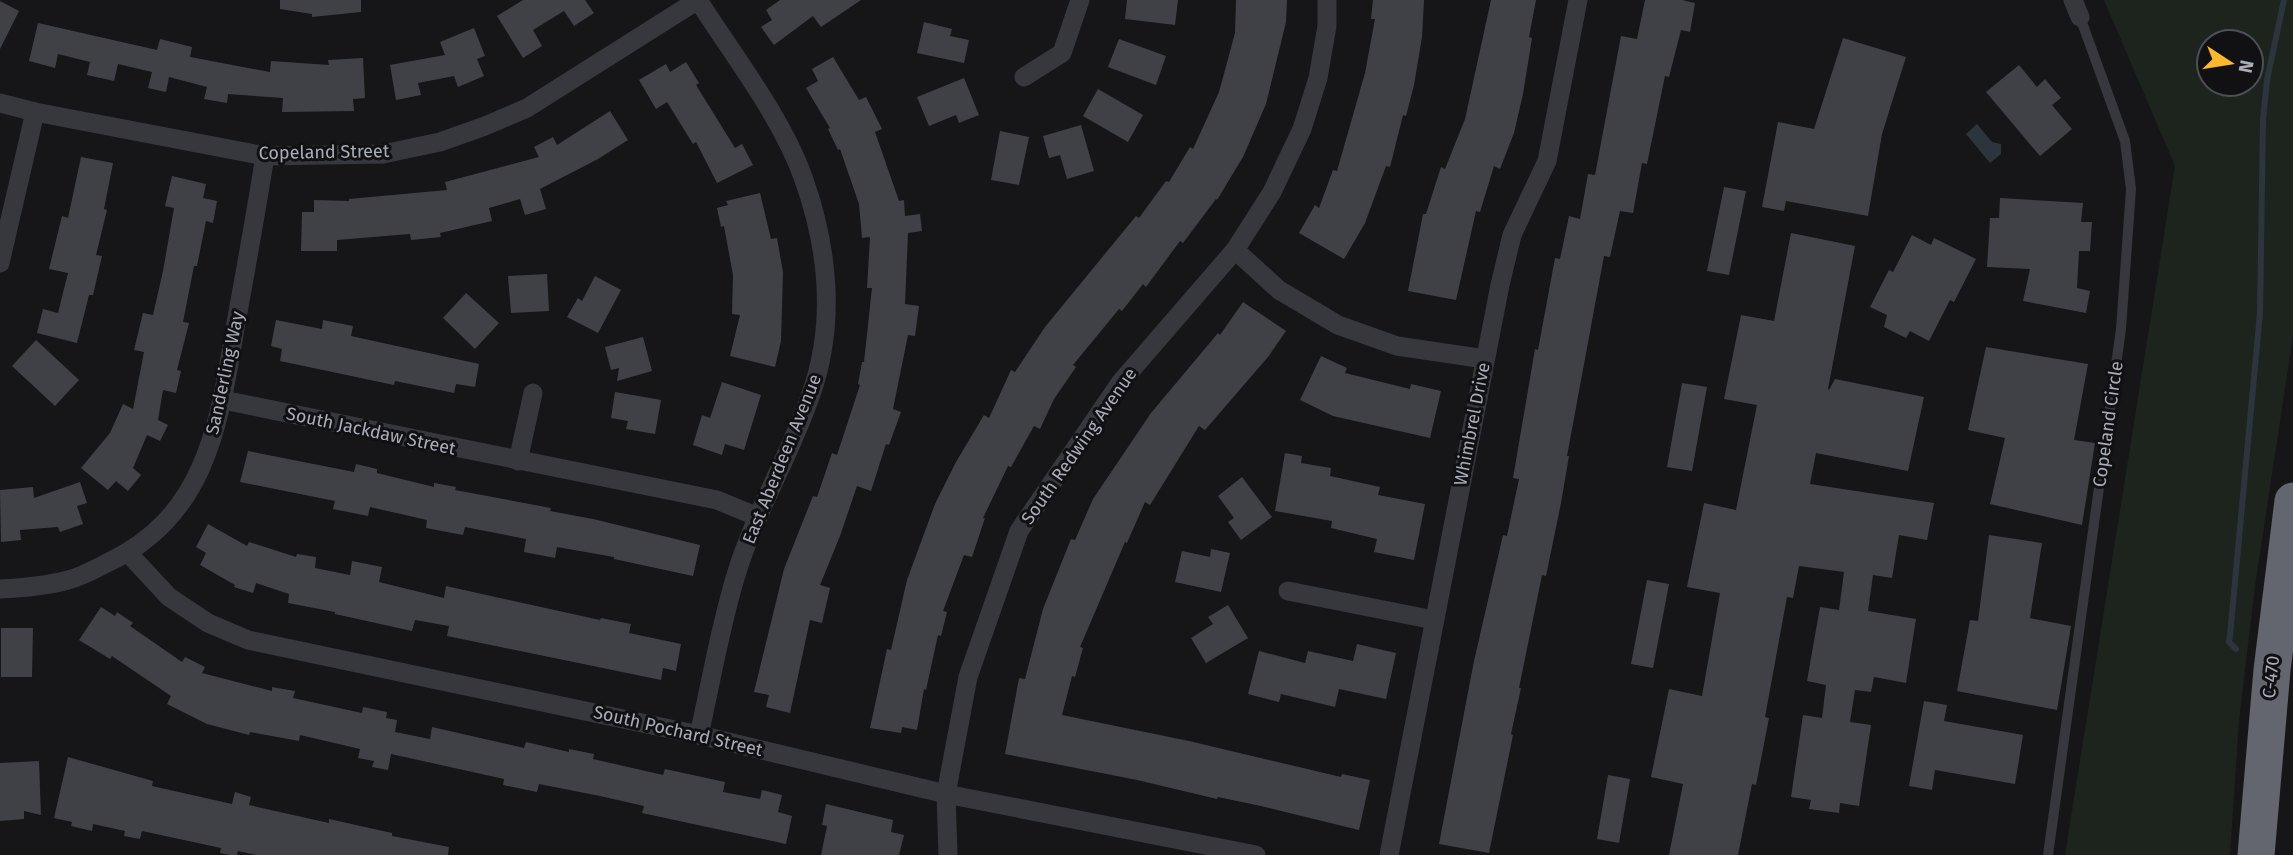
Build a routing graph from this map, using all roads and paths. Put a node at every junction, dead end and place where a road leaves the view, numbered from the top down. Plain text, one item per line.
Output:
1 (698, 0) edge
2 (1080, 0) edge
3 (1327, 0) edge
4 (1578, 0) edge
5 (2077, 8) edge
6 (1024, 77) dead end
7 (0, 103) edge
8 (35, 112) junction
9 (265, 156) junction
10 (1235, 250) junction
11 (0, 263) edge
12 (1485, 359) junction
13 (533, 393) dead end
14 (223, 401) junction
15 (518, 461) junction
16 (2293, 500) edge
17 (758, 517) junction
18 (128, 553) junction
19 (0, 589) edge
20 (1288, 591) dead end
21 (1434, 620) junction
22 (699, 735) junction
23 (946, 794) junction
24 (948, 855) edge
25 (1256, 855) edge
26 (1390, 855) edge
27 (2048, 855) edge
28 (2256, 855) edge

1 - 9 street, Copeland Street
1 - 17 street, East Aberdeen Avenue
2 - 6 street
3 - 10 street, South Redwing Avenue
4 - 12 street, Whimbrel Drive
5 - 27 lane, Copeland Circle
7 - 8 street, Copeland Street
8 - 9 street, Copeland Street
8 - 11 street
9 - 14 street, Sanderling Way
10 - 12 street
10 - 23 street, South Redwing Avenue
12 - 21 street, Whimbrel Drive
13 - 15 street
14 - 15 street, South Jackdaw Street
14 - 18 street, Sanderling Way
15 - 17 street, South Jackdaw Street
16 - 28 highway, C-470
17 - 22 street, East Aberdeen Avenue
18 - 19 street, Sanderling Way
18 - 22 street, South Pochard Street
20 - 21 street
21 - 26 street, Whimbrel Drive
22 - 23 street, South Pochard Street
23 - 24 street, South Redwing Avenue
23 - 25 street, South Pochard Street

